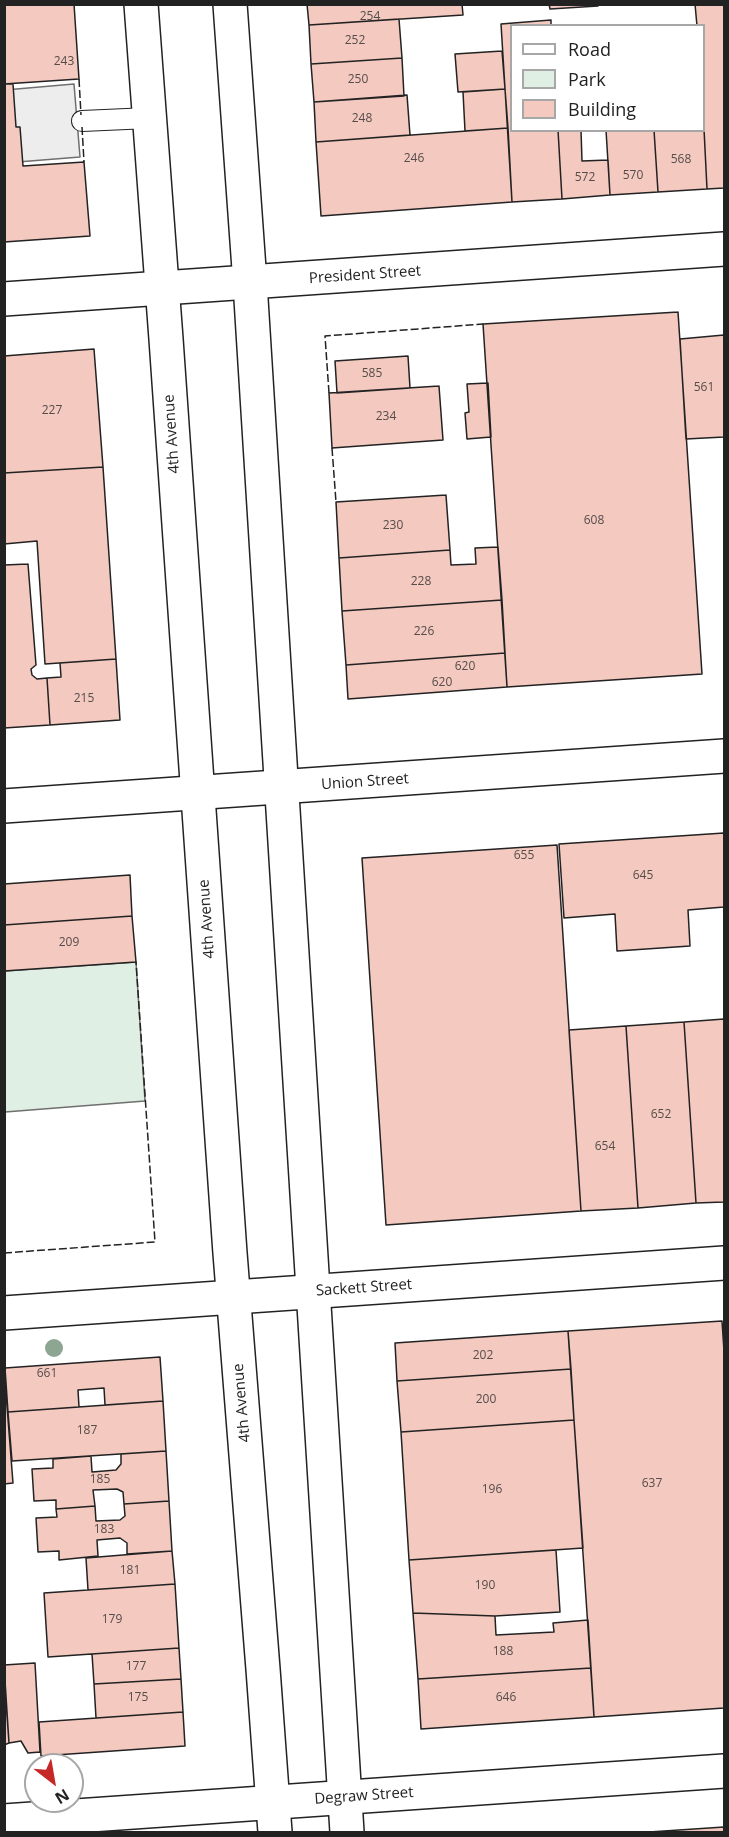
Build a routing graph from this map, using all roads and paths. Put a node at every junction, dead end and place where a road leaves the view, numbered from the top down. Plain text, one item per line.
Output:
1 (141, 4) edge
2 (230, 4) edge
3 (149, 117) junction
4 (82, 121) dead end
5 (724, 249) edge
6 (250, 283) junction
7 (162, 289) junction
8 (4, 299) edge
9 (724, 756) edge
10 (282, 787) junction
11 (198, 793) junction
12 (4, 806) edge
13 (724, 1263) edge
14 (314, 1291) junction
15 (233, 1297) junction
16 (4, 1313) edge
17 (724, 1771) edge
18 (345, 1797) junction
19 (274, 1818) edge
20 (4, 1821) edge
21 (347, 1833) edge

1 - 3 main road, 4th Avenue
2 - 6 main road
3 - 4 lane
3 - 7 main road, 4th Avenue
5 - 6 main road, President Street
6 - 7 main road, President Street
6 - 10 main road
7 - 8 main road, President Street
7 - 11 main road, 4th Avenue
9 - 10 main road, Union Street
10 - 11 main road, Union Street
10 - 14 main road
11 - 12 main road, Union Street
11 - 15 main road, 4th Avenue
13 - 14 main road, Sackett Street
14 - 15 main road, Sackett Street
14 - 18 main road
15 - 16 main road, Sackett Street
15 - 19 main road, 4th Avenue
17 - 18 main road, Degraw Street
18 - 19 main road, Degraw Street
18 - 21 main road
19 - 20 main road, Degraw Street

